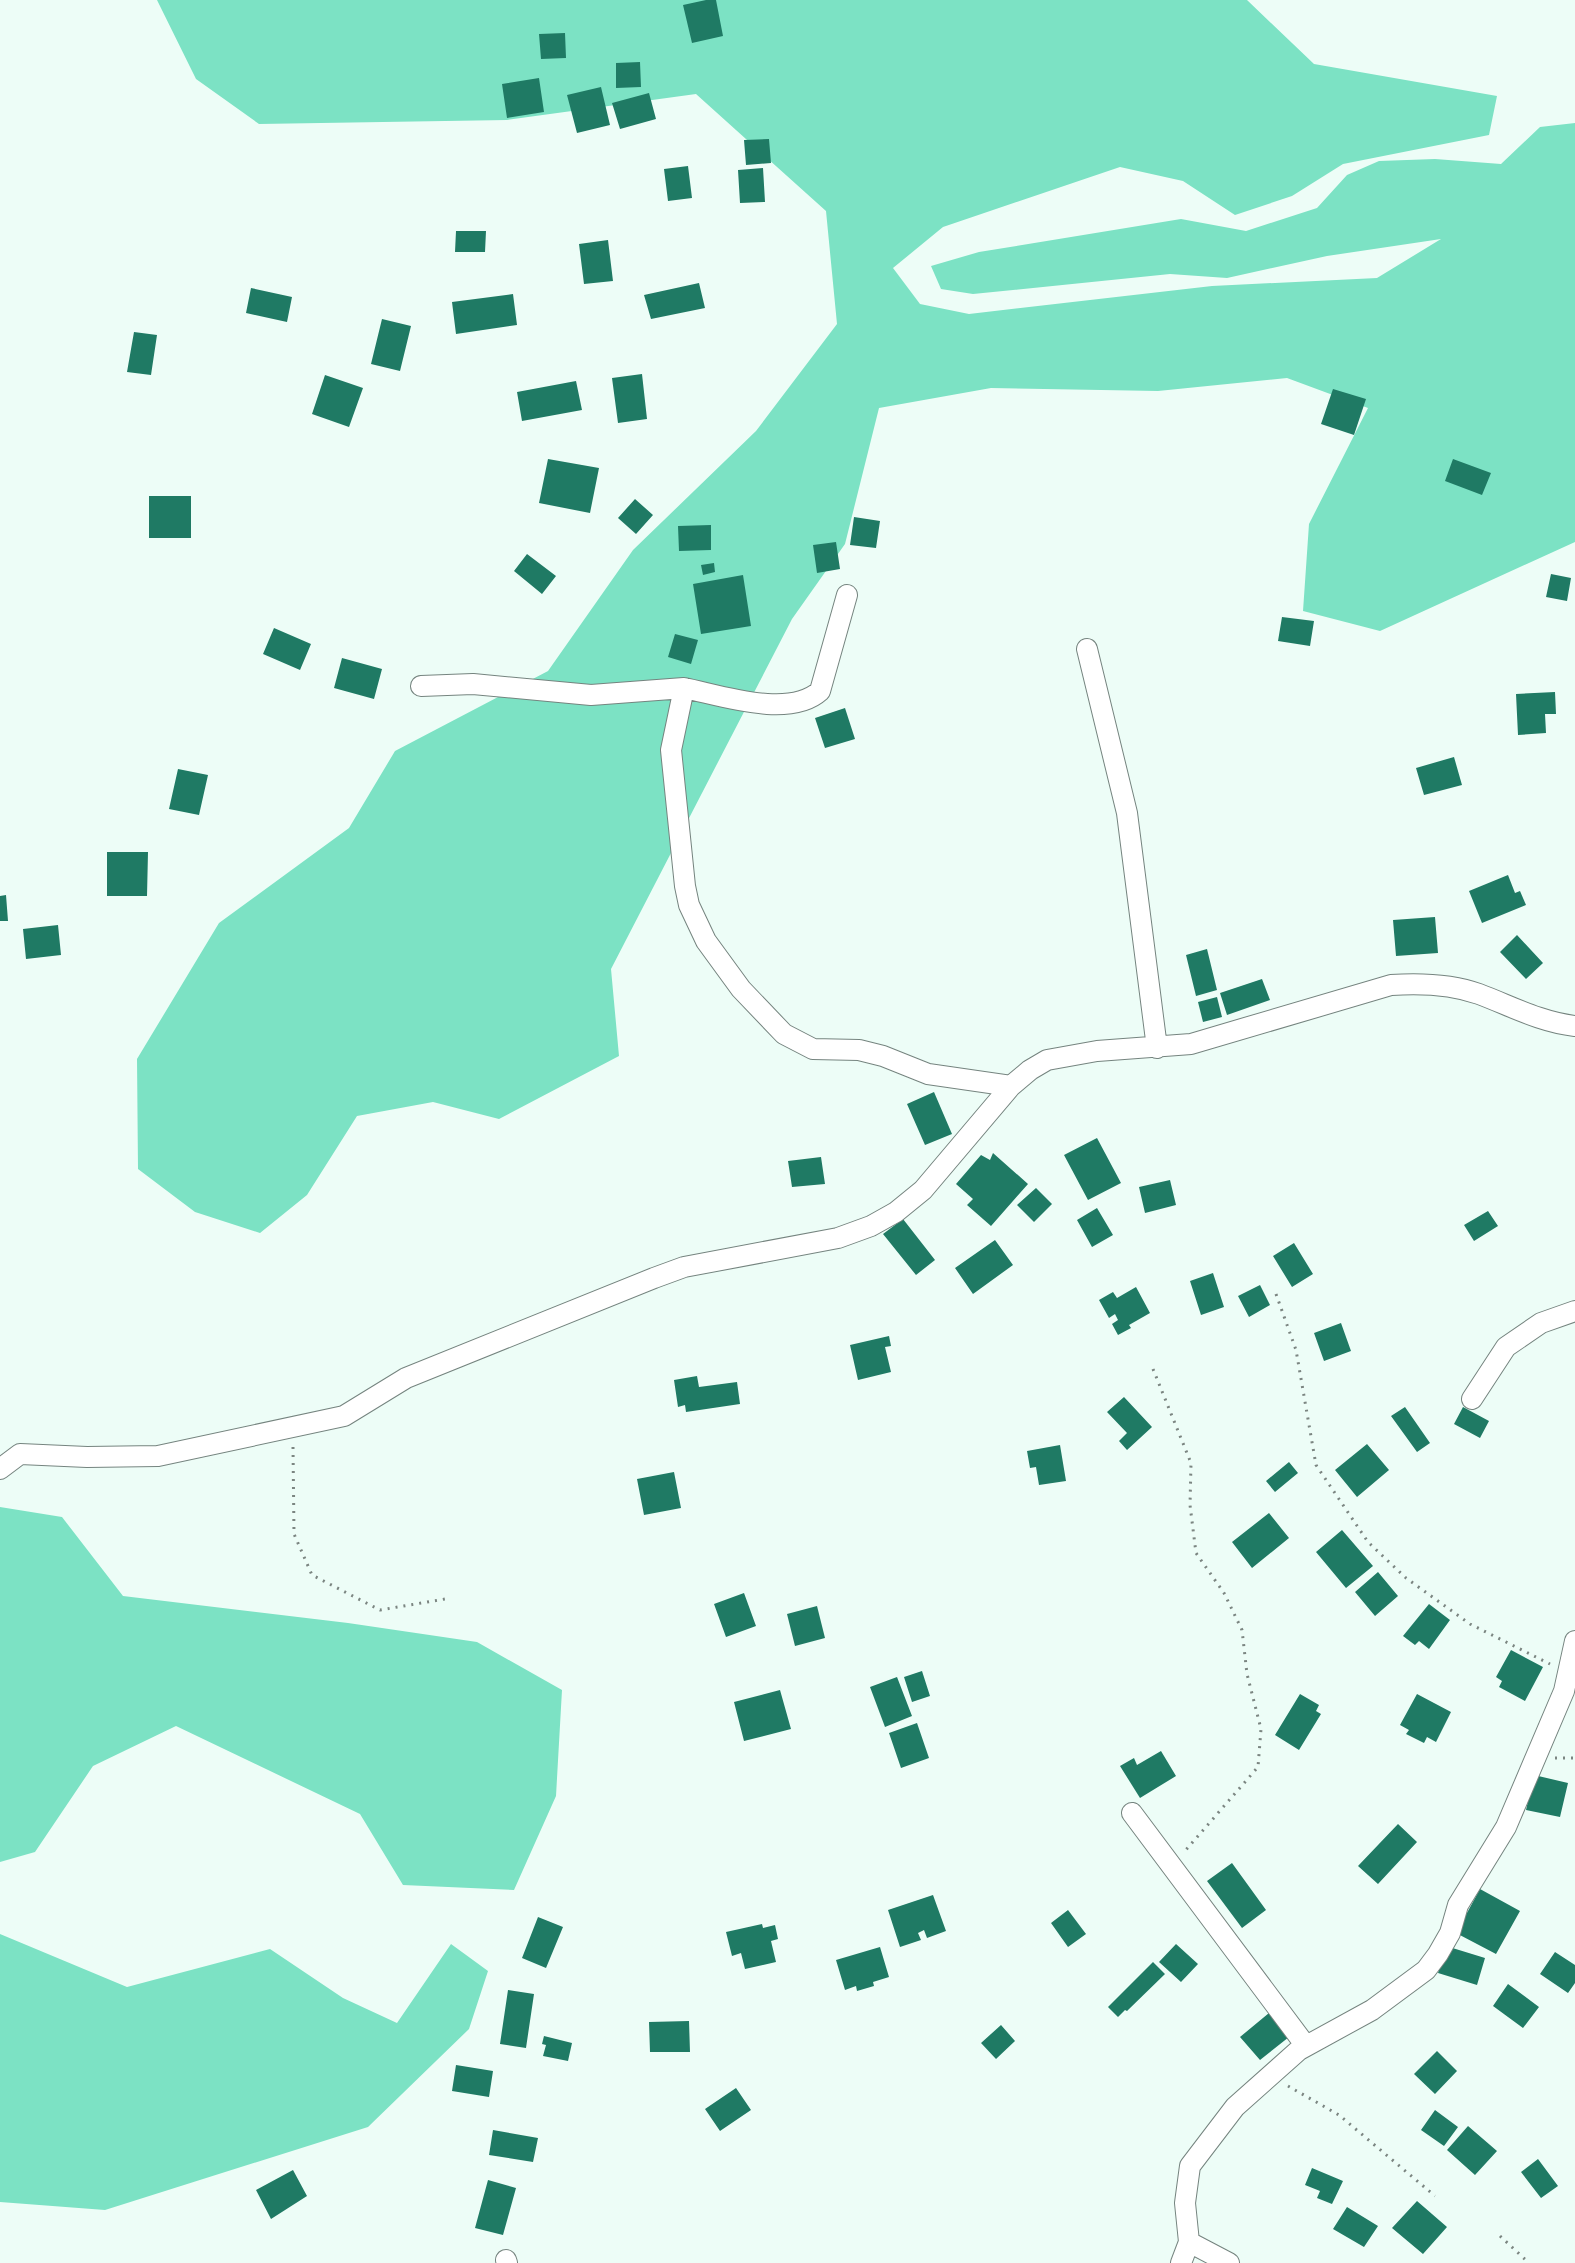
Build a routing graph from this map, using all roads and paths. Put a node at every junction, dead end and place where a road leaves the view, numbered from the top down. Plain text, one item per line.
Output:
1 (847, 595) dead end
2 (1087, 649) dead end
3 (421, 686) dead end
4 (684, 688) junction
5 (1575, 1026) edge
6 (1157, 1048) junction
7 (1011, 1086) junction
8 (1276, 1294) dead end
9 (1575, 1311) edge
10 (1153, 1369) dead end
11 (1472, 1399) dead end
12 (292, 1427) junction
13 (0, 1469) edge
14 (445, 1599) dead end
15 (1575, 1641) edge
16 (1568, 1673) junction
17 (1132, 1813) dead end
18 (1172, 1866) junction
19 (1306, 2046) junction
20 (1270, 2076) junction
21 (1435, 2196) dead end
22 (1500, 2236) dead end
23 (1189, 2242) junction
24 (1181, 2263) edge
25 (1229, 2263) edge
26 (1529, 2263) edge

1 - 4 street
2 - 6 street
3 - 4 street
4 - 7 street
5 - 6 street
6 - 7 street
7 - 12 street
8 - 16 path
9 - 11 street
10 - 18 path
12 - 13 street
12 - 14 path
15 - 16 street
16 - 19 street
17 - 18 street
18 - 19 street
19 - 20 street
20 - 21 path
20 - 23 street
22 - 26 path
23 - 24 street
23 - 25 street

